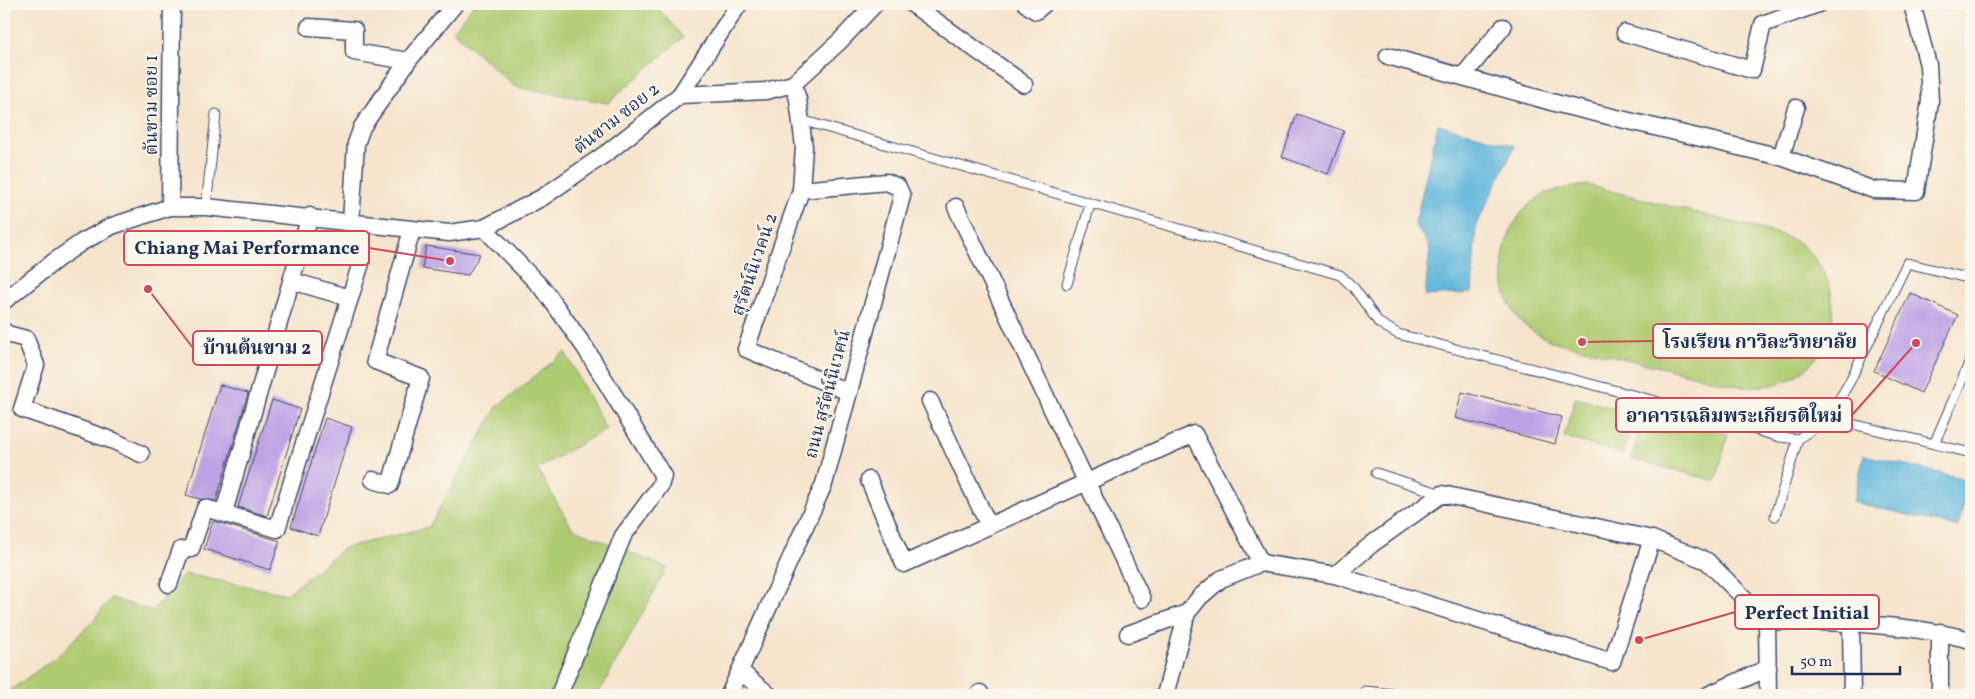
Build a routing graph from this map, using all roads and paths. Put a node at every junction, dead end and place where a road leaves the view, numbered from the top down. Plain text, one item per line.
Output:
1 (172, 4) edge
2 (455, 4) edge
3 (740, 4) edge
4 (912, 4) edge
5 (1026, 4) edge
6 (1044, 4) edge
7 (1818, 4) edge
8 (1912, 4) edge
9 (868, 6) edge
10 (309, 27) dead end
11 (1503, 27) dead end
12 (1625, 33) dead end
13 (1388, 56) dead end
14 (408, 61) junction
15 (1463, 76) junction
16 (793, 84) junction
17 (1024, 84) dead end
18 (680, 95) junction
19 (1796, 108) dead end
20 (216, 114) dead end
21 (801, 120) junction
22 (1781, 158) junction
23 (801, 190) junction
24 (1090, 205) junction
25 (170, 207) junction
26 (206, 207) junction
27 (956, 207) dead end
28 (310, 216) junction
29 (351, 221) junction
30 (484, 228) junction
31 (412, 230) junction
32 (361, 263) dead end
33 (1971, 279) edge
34 (292, 281) junction
35 (1067, 284) dead end
36 (350, 298) junction
37 (4, 301) edge
38 (4, 331) edge
39 (1971, 359) edge
40 (848, 392) junction
41 (930, 401) dead end
42 (1828, 418) junction
43 (1798, 439) junction
44 (1934, 444) junction
45 (1971, 453) edge
46 (140, 454) dead end
47 (1376, 473) dead end
48 (373, 480) dead end
49 (870, 480) dead end
50 (1087, 482) junction
51 (1442, 494) junction
52 (224, 512) junction
53 (1775, 516) dead end
54 (989, 526) junction
55 (1652, 539) junction
56 (1262, 562) junction
57 (1336, 575) junction
58 (169, 584) dead end
59 (1142, 600) dead end
60 (1187, 613) junction
61 (1767, 621) junction
62 (1851, 622) junction
63 (1940, 632) junction
64 (1128, 634) dead end
65 (1971, 640) edge
66 (1768, 668) junction
67 (740, 671) junction
68 (1364, 691) dead end
69 (559, 695) edge
70 (729, 695) edge
71 (769, 695) edge
72 (1165, 695) edge
73 (1404, 695) edge
74 (1708, 695) edge
75 (1768, 695) edge
76 (1852, 695) edge
77 (1940, 695) edge

1 - 25 street, ตันขาม ซอย 1
2 - 14 street
3 - 18 street
4 - 17 street
5 - 6 street
7 - 12 street
8 - 22 street
9 - 16 street, ตันขาม ซอย 2
10 - 14 street
11 - 15 street
13 - 15 street
14 - 29 street
15 - 22 street
16 - 18 street, ตันขาม ซอย 2
16 - 21 street, สุรัตน์นิเวคน์ 2
18 - 30 street, ตันขาม ซอย 2
19 - 22 street
20 - 26 lane
21 - 23 street, สุรัตน์นิเวคน์ 2
21 - 24 lane
23 - 40 street, สุรัตน์นิเวคน์ 2
23 - 40 street, ถนน สุรัตน์นิเวศน์
24 - 35 lane
24 - 43 lane
25 - 26 street, ตันขาม ซอย 2
25 - 37 street, ตันขาม ซอย 2
26 - 28 street, ตันขาม ซอย 2
27 - 50 street
28 - 29 street, ตันขาม ซอย 2
28 - 34 street
29 - 31 street, ตันขาม ซอย 2
30 - 31 street, ตันขาม ซอย 2
30 - 69 street
31 - 48 street
32 - 36 street
33 - 42 lane
34 - 36 street
34 - 52 street
36 - 52 street
38 - 46 street
39 - 44 lane
40 - 67 street, ถนน สุรัตน์นิเวศน์
41 - 54 street
42 - 43 lane
42 - 44 lane
43 - 53 lane
44 - 45 lane
47 - 51 lane
49 - 54 street
50 - 54 street
50 - 56 street
50 - 59 street
51 - 55 street
51 - 57 street
52 - 58 street
55 - 57 street
55 - 61 street
56 - 57 street
56 - 60 street
60 - 64 street
60 - 72 street
61 - 62 street
61 - 66 street
62 - 63 street
62 - 76 street
63 - 65 street
63 - 77 street
66 - 74 street
66 - 75 street
67 - 70 street, ถนน สุรัตน์นิเวศน์
67 - 71 street
68 - 73 lane

